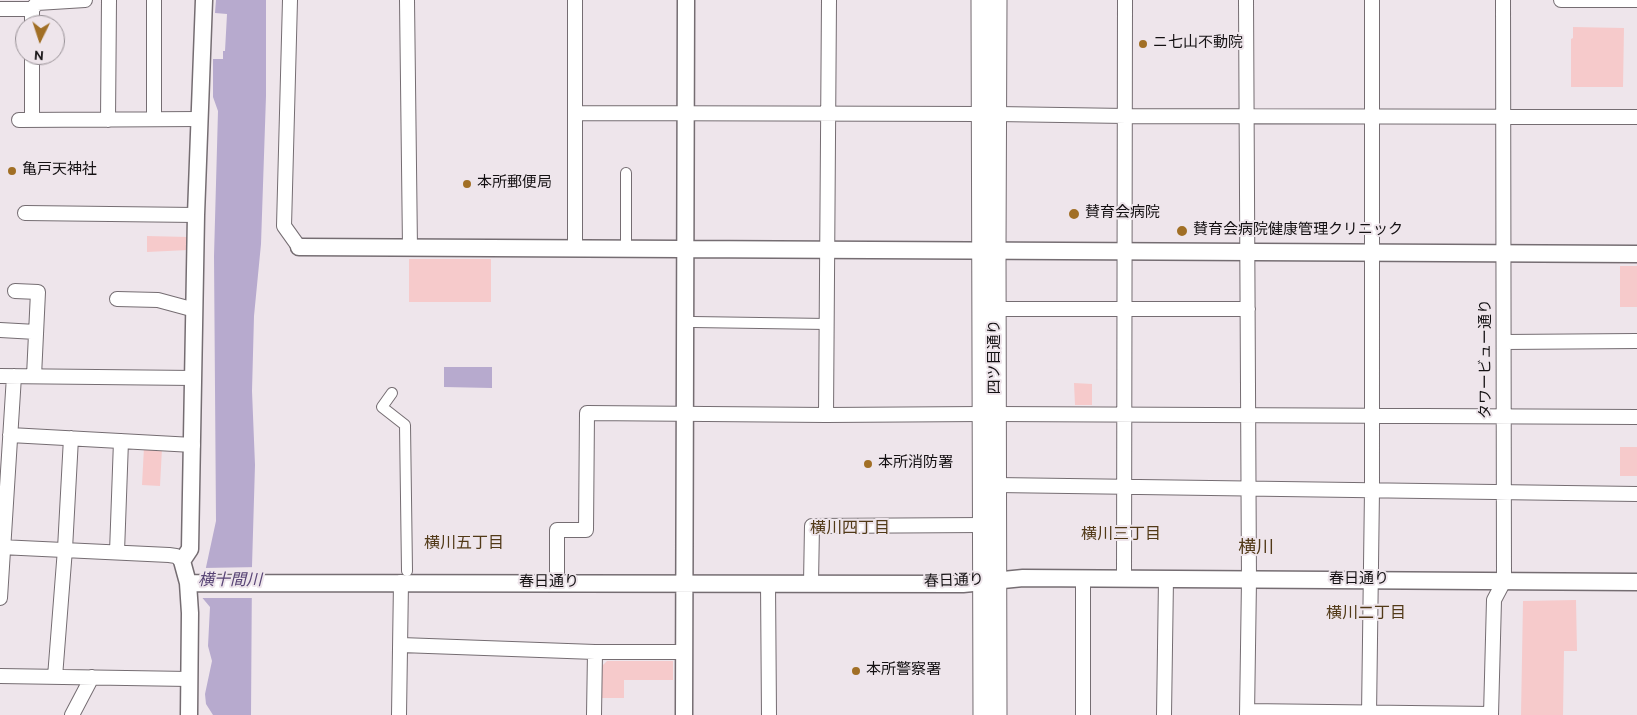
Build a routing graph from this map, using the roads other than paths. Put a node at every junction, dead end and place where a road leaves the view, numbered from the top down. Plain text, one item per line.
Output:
1 (84, 0) edge
2 (108, 0) edge
3 (154, 0) edge
4 (204, 0) edge
5 (290, 0) edge
6 (407, 0) edge
7 (575, 0) edge
8 (686, 0) edge
9 (829, 0) edge
10 (981, 0) edge
11 (997, 0) edge
12 (1125, 0) edge
13 (1246, 0) edge
14 (1372, 0) edge
15 (1503, 0) edge
16 (1561, 0) edge
17 (1637, 0) edge
18 (0, 9) edge
19 (32, 9) junction
20 (32, 15) edge
21 (31, 65) edge
22 (575, 113) junction
23 (685, 113) junction
24 (828, 113) junction
25 (989, 114) junction
26 (1126, 116) junction
27 (1246, 116) junction
28 (1372, 117) junction
29 (1503, 117) junction
30 (1637, 117) edge
31 (200, 118) junction
32 (154, 119) junction
33 (108, 120) junction
34 (626, 173) dead end
35 (25, 213) dead end
36 (196, 215) junction
37 (299, 247) joint
38 (410, 248) junction
39 (575, 249) junction
40 (626, 249) junction
41 (686, 250) junction
42 (828, 250) junction
43 (989, 250) junction
44 (1126, 250) junction
45 (1247, 252) junction
46 (1372, 253) junction
47 (1503, 253) junction
48 (1637, 254) edge
49 (15, 291) dead end
50 (117, 299) dead end
51 (996, 309) junction
52 (1126, 309) junction
53 (1248, 309) junction
54 (195, 310) junction
55 (693, 322) dead end
56 (827, 324) junction
57 (0, 330) edge
58 (36, 332) junction
59 (1637, 341) edge
60 (1504, 342) junction
61 (7, 376) edge
62 (34, 376) junction
63 (194, 378) junction
64 (392, 393) dead end
65 (686, 414) junction
66 (989, 414) junction
67 (826, 415) junction
68 (1125, 415) junction
69 (1248, 416) junction
70 (1372, 416) junction
71 (1504, 417) junction
72 (1637, 418) edge
73 (10, 435) junction
74 (71, 438) junction
75 (121, 441) junction
76 (193, 445) junction
77 (996, 485) junction
78 (1124, 487) junction
79 (1249, 489) junction
80 (1372, 490) junction
81 (1503, 492) junction
82 (1637, 494) edge
83 (983, 525) junction
84 (2, 547) edge
85 (65, 550) junction
86 (117, 552) junction
87 (182, 561) junction
88 (404, 577) junction
89 (1083, 579) junction
90 (1124, 579) junction
91 (1166, 579) junction
92 (1249, 580) junction
93 (1371, 580) junction
94 (990, 581) junction
95 (1504, 581) junction
96 (1637, 582) edge
97 (188, 583) junction
98 (557, 583) junction
99 (685, 583) junction
100 (768, 583) junction
101 (811, 583) junction
102 (0, 598) edge
103 (400, 644) junction
104 (595, 652) junction
105 (684, 652) junction
106 (0, 676) edge
107 (55, 677) junction
108 (92, 677) junction
109 (189, 679) junction
110 (1247, 713) edge
111 (1369, 714) edge
112 (72, 715) edge
113 (189, 715) edge
114 (399, 715) edge
115 (594, 715) edge
116 (684, 715) edge
117 (769, 715) edge
118 (983, 715) edge
119 (997, 715) edge
120 (1083, 715) edge
121 (1164, 715) edge
122 (1491, 715) edge

1 - 19 street
2 - 33 street
3 - 32 street
4 - 31 street
5 - 37 street
6 - 38 street
7 - 22 street
8 - 23 street
9 - 24 street
10 - 25 main road, 四ツ目通り
11 - 25 main road, 四ツ目通り
12 - 26 street
13 - 27 street
14 - 28 street
15 - 29 street, タワービュー通り
16 - 17 street
18 - 19 street
19 - 20 street
21 - 33 street
22 - 23 street
22 - 39 street
23 - 24 street
23 - 41 street
24 - 25 street
24 - 42 street
25 - 26 street
25 - 43 main road, 四ツ目通り
26 - 27 street
26 - 44 street
27 - 28 street
27 - 45 street
28 - 29 street
28 - 46 street
29 - 30 street
29 - 47 street, タワービュー通り
31 - 32 street
31 - 36 street
32 - 33 street
34 - 40 street
35 - 36 street
36 - 54 street
37 - 38 street
38 - 39 street
39 - 40 street
40 - 41 street
41 - 42 street
41 - 65 street
42 - 43 street
42 - 56 street
43 - 44 street
43 - 51 main road, 四ツ目通り
43 - 66 main road, 四ツ目通り
44 - 45 street
44 - 52 street
45 - 46 street
45 - 53 street
46 - 47 street
46 - 70 street
47 - 48 street
47 - 60 street, タワービュー通り
49 - 58 street
50 - 54 street
51 - 52 street
51 - 66 main road, 四ツ目通り
52 - 53 street
52 - 68 street
53 - 69 street
54 - 63 street
55 - 56 street
56 - 67 street
57 - 58 street
58 - 62 street
59 - 60 street
60 - 71 street, タワービュー通り
61 - 62 street
61 - 73 street
62 - 63 street
63 - 76 street
64 - 88 street
65 - 67 street
65 - 98 street
65 - 99 street
66 - 67 street
66 - 68 street
66 - 77 main road, 四ツ目通り
66 - 83 main road, 四ツ目通り
68 - 69 street
68 - 78 street
69 - 70 street
69 - 79 street
70 - 71 street
70 - 80 street
71 - 72 street
71 - 81 street, タワービュー通り
73 - 74 street
73 - 84 street
74 - 75 street
74 - 85 street
75 - 76 street
75 - 86 street
76 - 87 street
77 - 78 street
77 - 94 main road, 四ツ目通り
78 - 79 street
78 - 90 street
79 - 80 street
79 - 92 street
80 - 81 street
80 - 93 street
81 - 82 street
81 - 95 street, タワービュー通り
83 - 94 main road, 四ツ目通り
83 - 101 street
84 - 85 street
84 - 102 street
85 - 86 street
85 - 107 street
86 - 87 street
87 - 97 street
88 - 97 street, 春日通り
88 - 98 street, 春日通り
88 - 103 street
89 - 90 street, 春日通り
89 - 94 street, 春日通り
89 - 120 street
90 - 91 street, 春日通り
91 - 92 street, 春日通り
91 - 121 street
92 - 93 street, 春日通り
92 - 110 street
93 - 95 street, 春日通り
93 - 111 street
94 - 101 street, 春日通り
94 - 118 main road, 四ツ目通り
94 - 119 main road, 四ツ目通り
95 - 96 street, 春日通り
95 - 122 street, タワービュー通り
97 - 109 street
98 - 99 street, 春日通り
99 - 100 street, 春日通り
99 - 105 street
100 - 101 street, 春日通り
100 - 117 street
103 - 104 street
103 - 114 street
104 - 105 street
104 - 115 street
105 - 116 street
106 - 107 street
107 - 108 street
108 - 109 street
108 - 112 street
109 - 113 street
110 - 111 street
111 - 122 street

